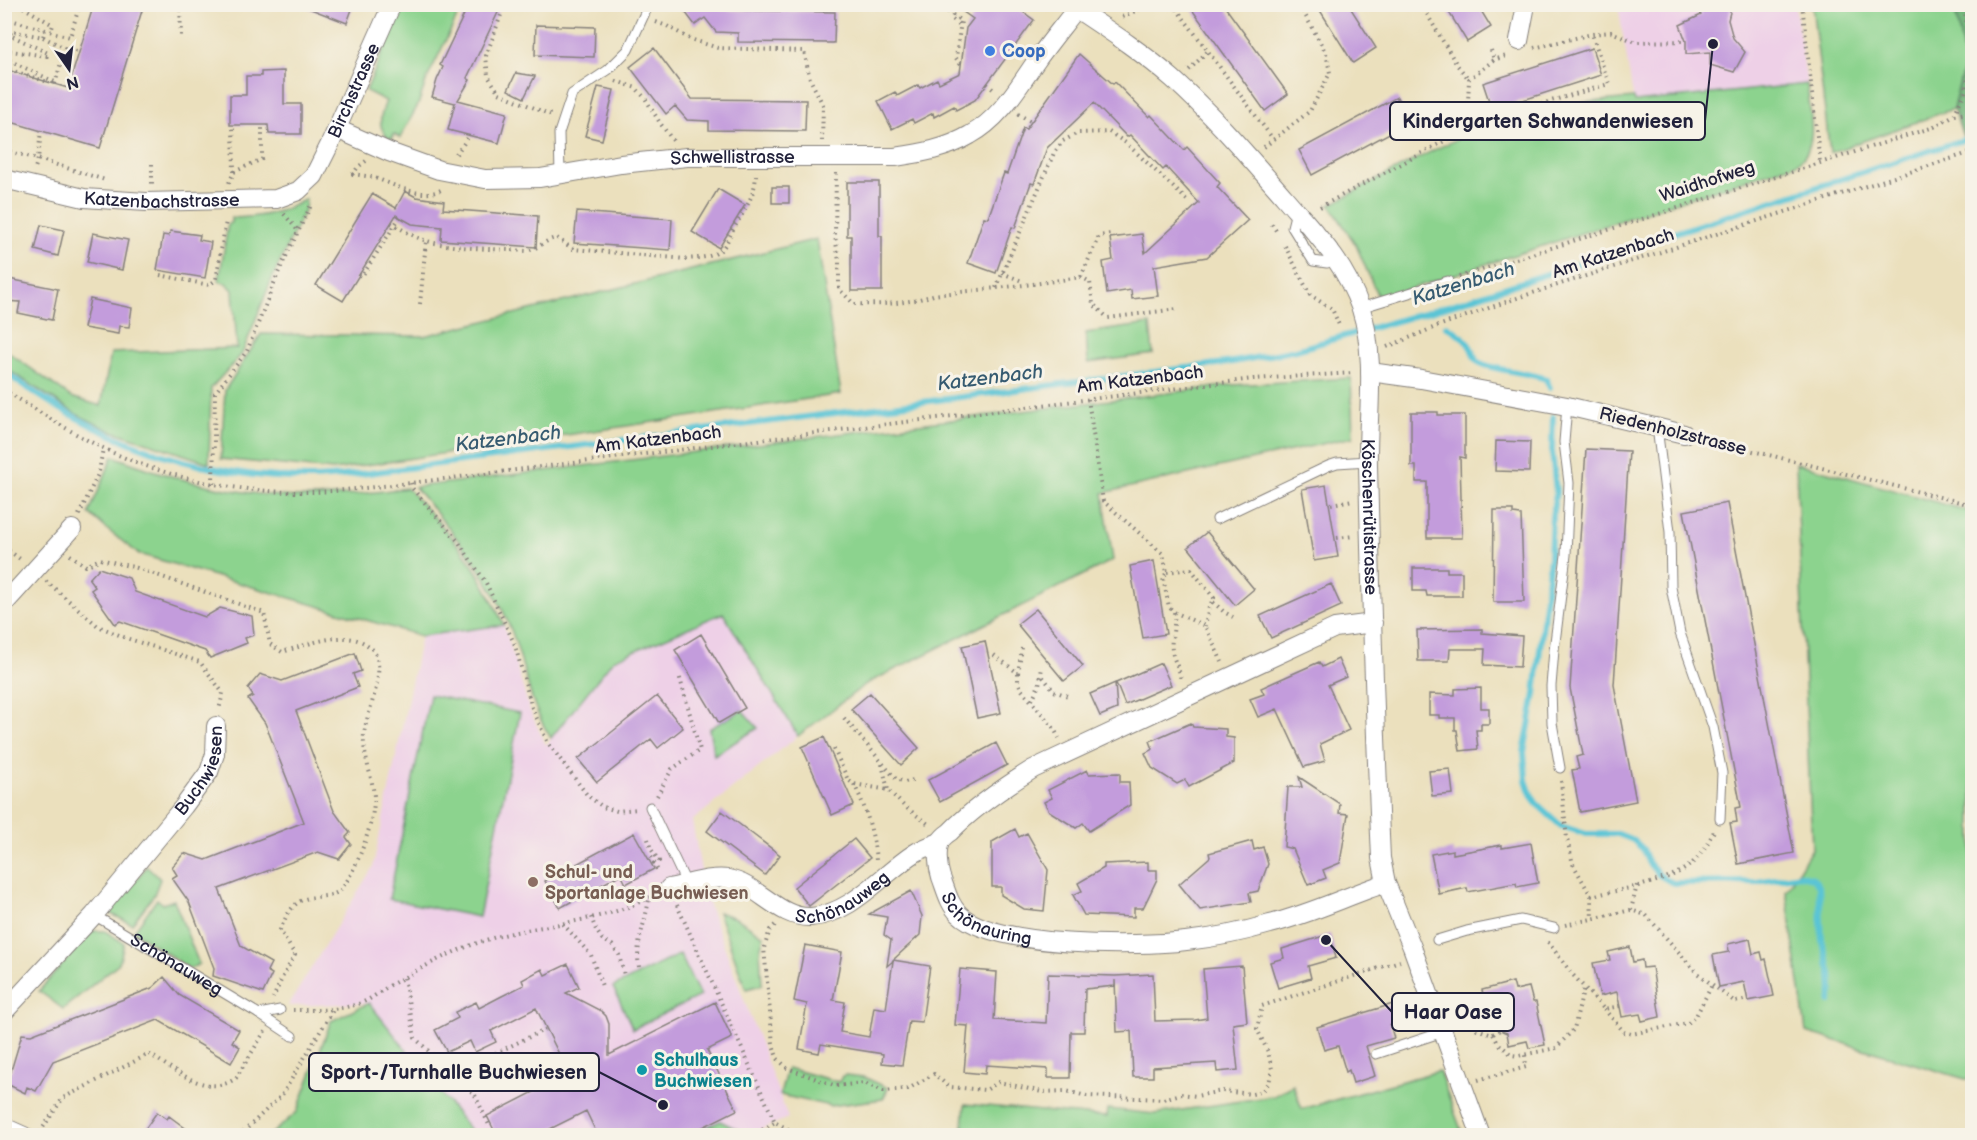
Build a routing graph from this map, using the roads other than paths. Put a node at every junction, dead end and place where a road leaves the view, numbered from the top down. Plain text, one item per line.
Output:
1 (392, 4) edge
2 (648, 4) edge
3 (1524, 4) edge
4 (1073, 7) edge
5 (1521, 48) road end
6 (337, 129) junction
7 (560, 174) junction
8 (314, 176) joint
9 (4, 179) edge
10 (1448, 280) road end
11 (1361, 312) junction
12 (1370, 372) junction
13 (1567, 406) junction
14 (1657, 427) junction
15 (1684, 434) road end
16 (1368, 462) junction
17 (1217, 519) dead end
18 (72, 529) road end
19 (4, 604) edge
20 (1373, 623) junction
21 (216, 726) road end
22 (1560, 768) road end
23 (650, 807) road end
24 (1720, 819) road end
25 (937, 835) junction
26 (1386, 883) junction
27 (674, 888) joint
28 (94, 915) junction
29 (1554, 928) road end
30 (1437, 940) dead end
31 (278, 1010) road end
32 (4, 1012) edge
33 (259, 1014) junction
34 (1443, 1032) junction
35 (292, 1036) dead end
36 (1376, 1054) dead end
37 (4, 1127) edge
38 (32, 1134) edge
39 (1481, 1136) edge

1 - 6 street, Birchstrasse
2 - 7 lane
3 - 5 street
4 - 7 street, Schwellistrasse
4 - 11 street, Köschenrütistrasse
6 - 7 street, Schwellistrasse
6 - 8 street, Birchstrasse
8 - 9 street, Katzenbachstrasse
10 - 11 lane
11 - 12 street, Köschenrütistrasse
12 - 13 street, Riedenholzstrasse
12 - 16 street, Köschenrütistrasse
13 - 14 street, Riedenholzstrasse
13 - 22 lane
14 - 15 street, Riedenholzstrasse
14 - 24 lane
16 - 17 lane
16 - 20 street, Köschenrütistrasse
18 - 19 street
20 - 25 street
20 - 26 street, Köschenrütistrasse
21 - 28 street, Buchwiesen
23 - 27 lane
25 - 26 street, Schönauring
25 - 27 street, Schönauweg
26 - 34 street, Köschenrütistrasse
28 - 32 street, Buchwiesen
28 - 33 lane, Schönauweg
29 - 30 lane
31 - 33 lane
33 - 35 lane, Schönauweg
34 - 36 lane
34 - 39 street, Köschenrütistrasse
37 - 38 street

